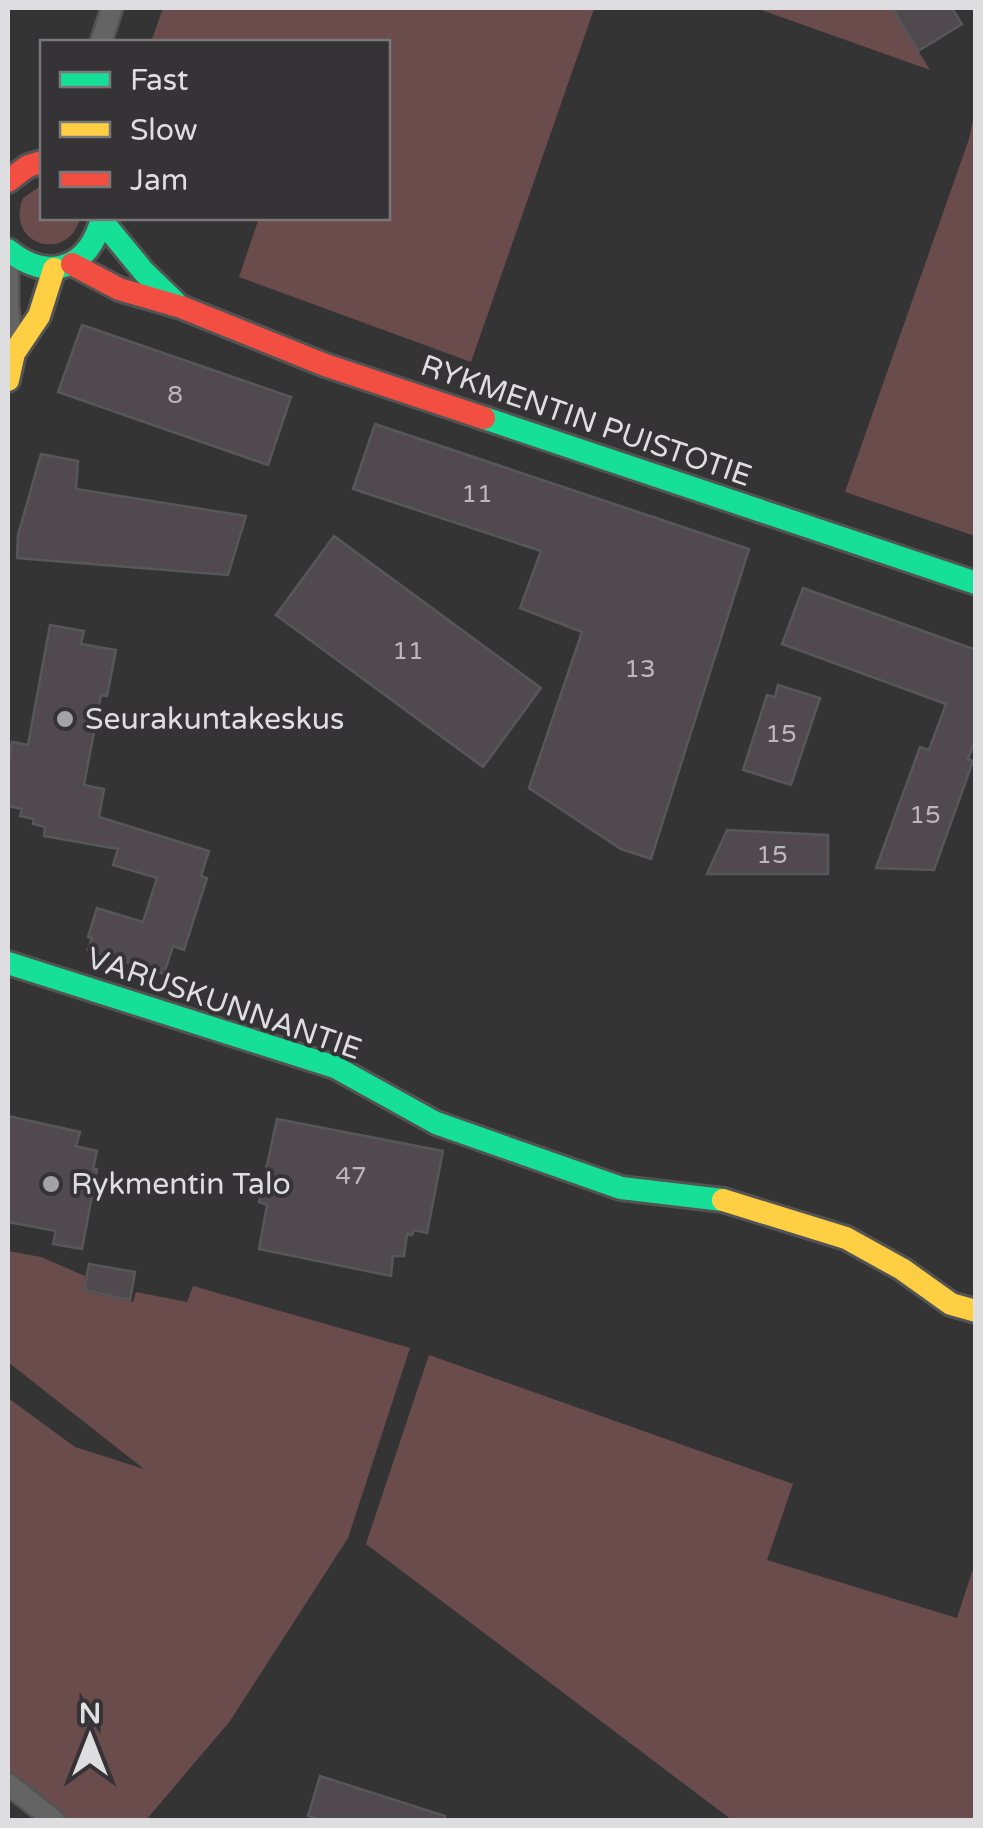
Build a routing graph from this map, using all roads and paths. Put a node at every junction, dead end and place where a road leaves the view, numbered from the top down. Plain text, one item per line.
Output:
1 (112, 8) edge
2 (101, 40) edge
3 (8, 154) edge
4 (36, 164) edge
5 (8, 181) edge
6 (102, 220) edge
7 (103, 220) edge
8 (8, 251) edge
9 (63, 267) junction
10 (181, 307) junction
11 (14, 353) junction
12 (8, 380) edge
13 (976, 583) edge
14 (8, 963) edge
15 (976, 1311) edge
16 (8, 1784) edge
17 (54, 1820) edge

1 - 2 street
3 - 4 street
4 - 5 street
6 - 9 street
7 - 10 street, RYKMENTIN PUISTOTIE
8 - 9 street, RYKMENTIN PUISTOTIE
8 - 11 street
9 - 10 street, RYKMENTIN PUISTOTIE
9 - 11 street
10 - 13 street, RYKMENTIN PUISTOTIE
11 - 12 street
14 - 15 street, VARUSKUNNANTIE
16 - 17 street

